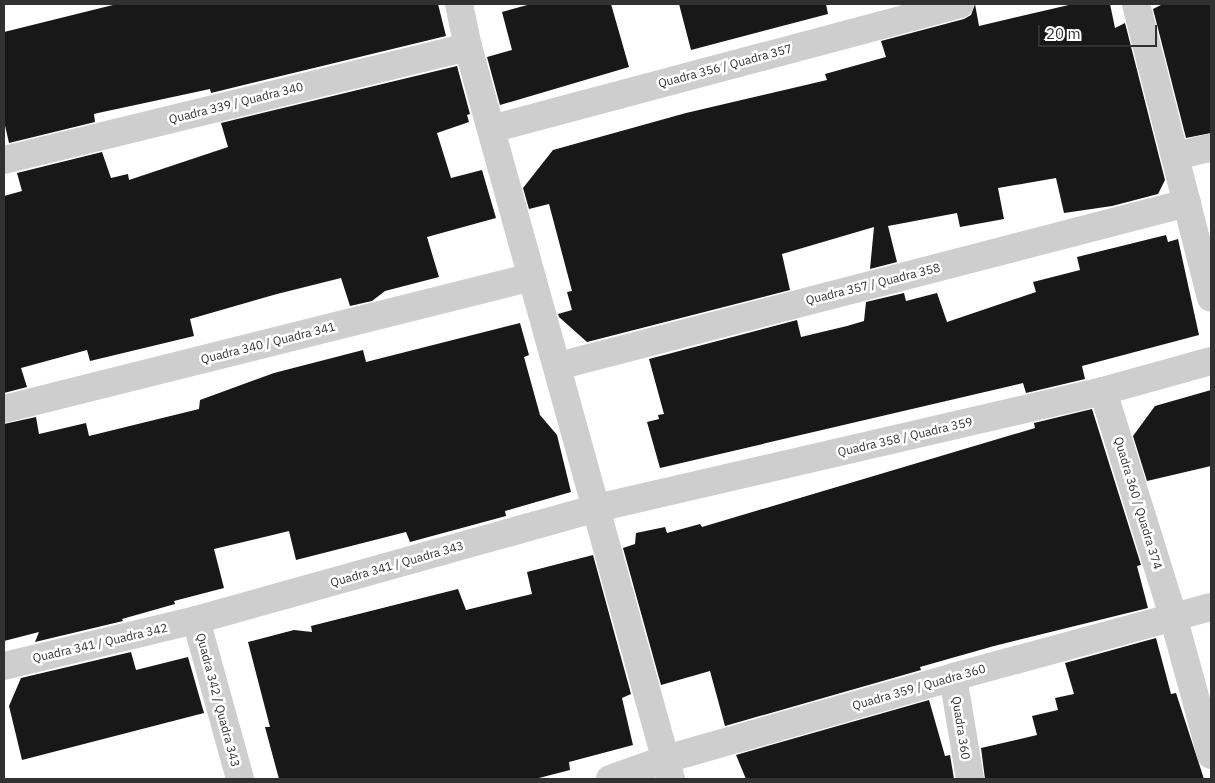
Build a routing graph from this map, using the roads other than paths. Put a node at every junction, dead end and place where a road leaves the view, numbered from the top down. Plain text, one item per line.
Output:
1 (459, 4) edge
2 (960, 4) edge
3 (1136, 4) edge
4 (468, 47) junction
5 (491, 129) junction
6 (1211, 148) edge
7 (1175, 156) junction
8 (4, 160) edge
9 (1187, 203) junction
10 (532, 277) junction
11 (1211, 298) edge
12 (1211, 361) edge
13 (558, 366) junction
14 (1103, 391) junction
15 (4, 409) edge
16 (597, 508) junction
17 (1211, 607) edge
18 (1173, 616) junction
19 (196, 620) junction
20 (4, 666) edge
21 (953, 677) junction
22 (1211, 754) edge
23 (668, 769) edge
24 (240, 779) edge
25 (610, 779) edge
26 (970, 779) edge

1 - 4 street
2 - 5 street, Quadra 356 / Quadra 357
3 - 7 street
4 - 5 street
4 - 8 street, Quadra 339 / Quadra 340
5 - 10 street
6 - 7 street
7 - 9 street
9 - 11 street
9 - 13 street, Quadra 357 / Quadra 358
10 - 13 street
10 - 15 street, Quadra 340 / Quadra 341
12 - 14 street, Quadra 358 / Quadra 359
13 - 16 street
14 - 16 street, Quadra 358 / Quadra 359
14 - 18 street, Quadra 360 / Quadra 374
16 - 19 street, Quadra 341 / Quadra 343
16 - 23 street
17 - 18 street, Quadra 359 / Quadra 360
18 - 21 street, Quadra 359 / Quadra 360
18 - 22 street, Quadra 360 / Quadra 374
19 - 20 street, Quadra 341 / Quadra 342
19 - 24 street, Quadra 342 / Quadra 343
21 - 23 street, Quadra 359 / Quadra 360
21 - 26 street, Quadra 360
23 - 25 street, Quadra 359 / Quadra 360

